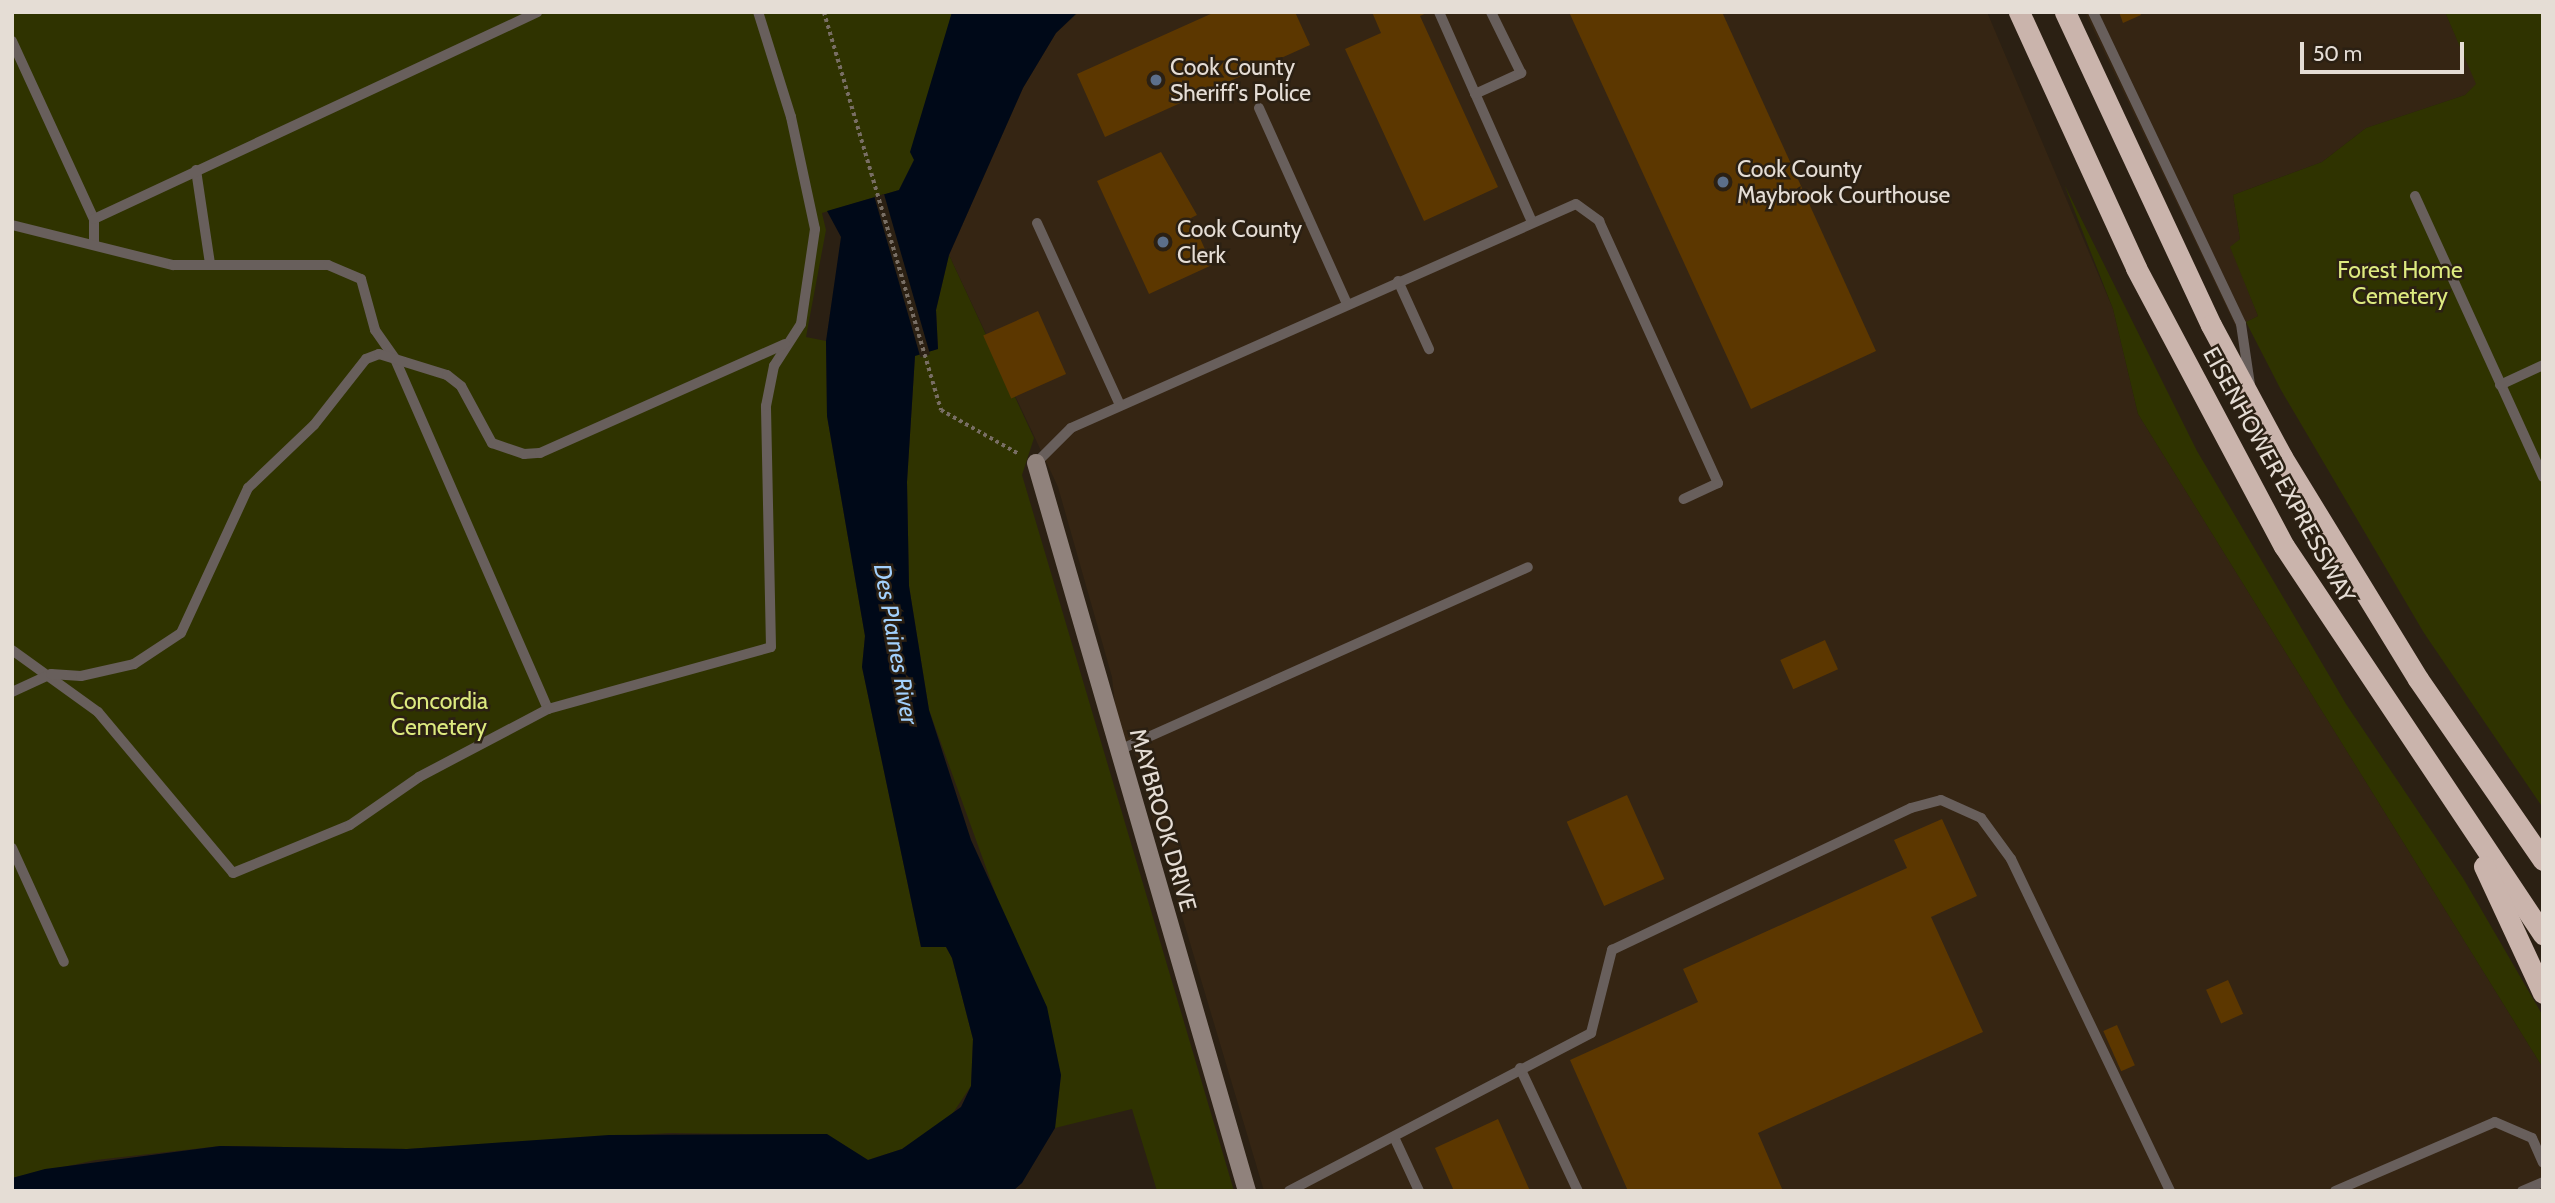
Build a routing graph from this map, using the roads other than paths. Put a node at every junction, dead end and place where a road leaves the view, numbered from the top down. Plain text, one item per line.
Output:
1 (537, 12) edge
2 (758, 12) edge
3 (1439, 12) edge
4 (1491, 12) edge
5 (2019, 12) edge
6 (2065, 12) edge
7 (2092, 12) edge
8 (12, 40) edge
9 (1475, 94) junction
10 (1259, 108) dead end
11 (196, 170) junction
12 (2415, 196) dead end
13 (94, 219) junction
14 (1531, 220) junction
15 (1037, 223) dead end
16 (12, 225) edge
17 (94, 243) junction
18 (210, 264) junction
19 (1398, 281) junction
20 (1347, 304) junction
21 (785, 344) junction
22 (1429, 349) dead end
23 (395, 359) junction
24 (2543, 365) edge
25 (2500, 385) junction
26 (2253, 402) junction
27 (1120, 405) junction
28 (1036, 463) joint
29 (2543, 477) edge
30 (1682, 499) dead end
31 (1528, 568) dead end
32 (12, 650) edge
33 (51, 674) junction
34 (12, 692) edge
35 (548, 709) junction
36 (1117, 751) junction
37 (2472, 835) junction
38 (12, 848) edge
39 (2543, 860) edge
40 (2543, 935) edge
41 (64, 962) dead end
42 (2543, 993) edge
43 (1520, 1068) junction
44 (1394, 1137) junction
45 (2543, 1163) edge
46 (2543, 1182) edge
47 (1247, 1191) edge
48 (1289, 1191) edge
49 (1419, 1191) edge
50 (1578, 1191) edge
51 (2170, 1191) edge
52 (2335, 1191) edge
53 (2522, 1191) edge

1 - 11 lane
2 - 21 lane
3 - 9 lane
4 - 9 lane
5 - 37 highway, EISENHOWER EXPRESSWAY
6 - 26 highway, EISENHOWER EXPRESSWAY
7 - 26 lane
8 - 13 lane
9 - 14 lane
10 - 20 lane
11 - 13 lane
11 - 18 lane
12 - 25 lane
13 - 17 lane
14 - 19 lane
14 - 30 lane
15 - 27 lane
16 - 17 lane
17 - 18 lane
18 - 23 lane
19 - 20 lane
19 - 22 lane
20 - 27 lane
21 - 23 lane
21 - 35 lane
23 - 33 lane
23 - 35 lane
24 - 25 lane
25 - 29 lane
26 - 39 highway, EISENHOWER EXPRESSWAY
27 - 28 lane
28 - 36 street, MAYBROOK DRIVE
31 - 36 lane
32 - 33 lane
33 - 34 lane
33 - 35 lane
36 - 47 street, MAYBROOK DRIVE
37 - 40 highway, EISENHOWER EXPRESSWAY
37 - 42 highway
38 - 41 lane
43 - 44 lane
43 - 50 lane
43 - 51 lane
44 - 48 lane
44 - 49 lane
45 - 52 lane
46 - 53 lane

